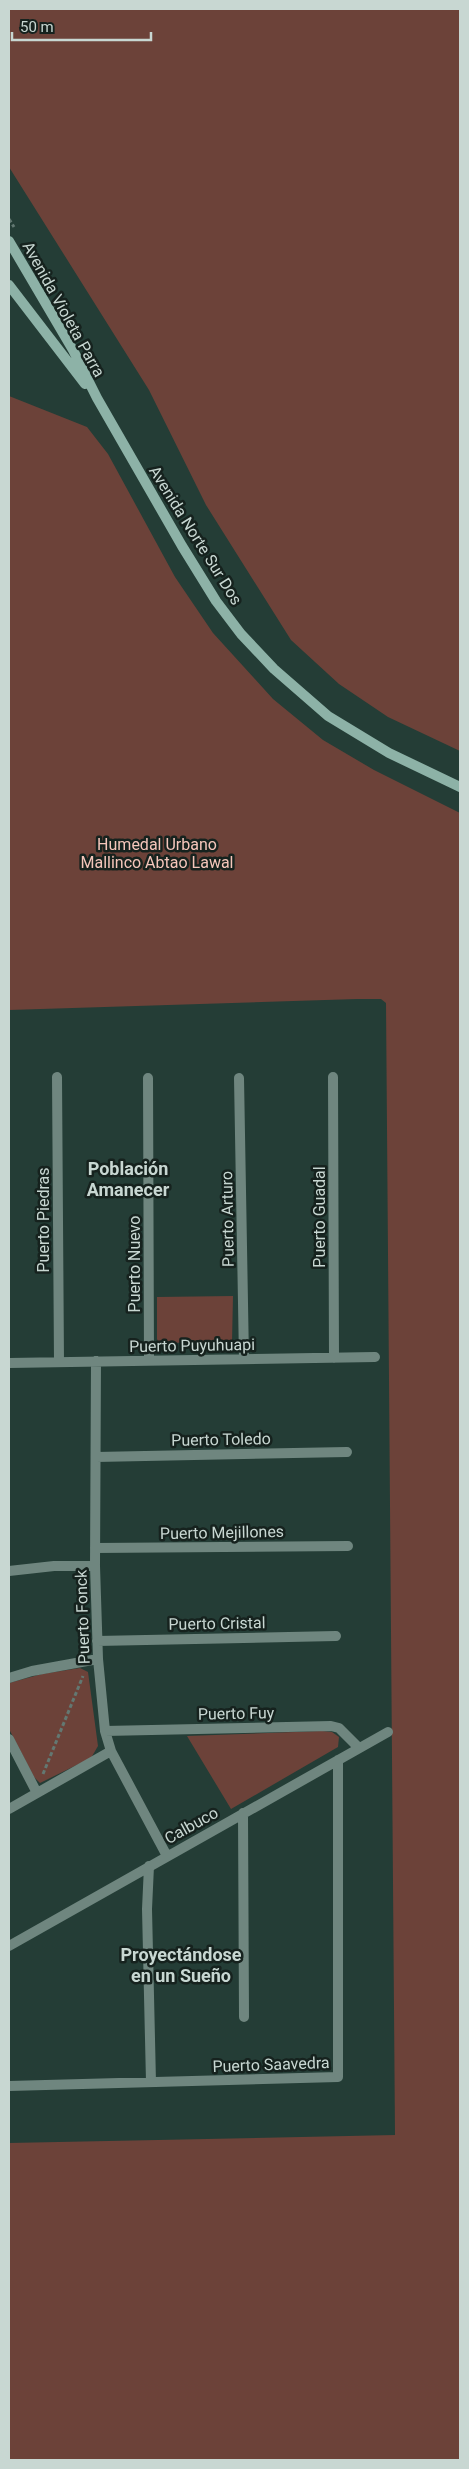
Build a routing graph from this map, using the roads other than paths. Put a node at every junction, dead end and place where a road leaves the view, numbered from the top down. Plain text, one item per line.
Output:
1 (9, 241) edge
2 (9, 284) edge
3 (97, 398) junction
4 (460, 787) edge
5 (58, 1077) dead end
6 (333, 1077) dead end
7 (148, 1078) dead end
8 (240, 1078) dead end
9 (375, 1357) dead end
10 (334, 1358) junction
11 (244, 1359) junction
12 (149, 1360) junction
13 (96, 1361) junction
14 (59, 1362) junction
15 (9, 1363) edge
16 (347, 1452) dead end
17 (96, 1457) junction
18 (348, 1546) dead end
19 (95, 1548) junction
20 (95, 1566) junction
21 (9, 1571) edge
22 (336, 1636) dead end
23 (97, 1641) junction
24 (95, 1659) junction
25 (9, 1678) edge
26 (104, 1731) junction
27 (388, 1732) dead end
28 (9, 1739) edge
29 (359, 1748) junction
30 (111, 1751) junction
31 (338, 1760) junction
32 (37, 1793) junction
33 (9, 1809) edge
34 (243, 1813) junction
35 (167, 1856) junction
36 (149, 1866) junction
37 (9, 1946) edge
38 (244, 2017) dead end
39 (151, 2082) junction
40 (9, 2086) edge

1 - 3 main road, Avenida Violeta Parra
2 - 3 main road, Avenida Violeta Parra
3 - 4 main road, Avenida Norte Sur Dos
5 - 14 street, Puerto Piedras
6 - 10 street, Puerto Guadal
7 - 12 street, Puerto Nuevo
8 - 11 street, Puerto Arturo
9 - 10 street, Puerto Puyuhuapi
10 - 11 street, Puerto Puyuhuapi
11 - 12 street, Puerto Puyuhuapi
12 - 13 street, Puerto Puyuhuapi
13 - 14 street, Puerto Puyuhuapi
13 - 17 street, Puerto Fonck
14 - 15 street, Puerto Puyuhuapi
16 - 17 street, Puerto Toledo
17 - 19 street, Puerto Fonck
18 - 19 street, Puerto Mejillones
19 - 20 street, Puerto Fonck
20 - 21 street
20 - 23 street, Puerto Fonck
22 - 23 street, Puerto Cristal
23 - 24 street, Puerto Fonck
24 - 25 street
24 - 26 street, Puerto Fonck
26 - 29 street, Puerto Fuy
26 - 30 street, Puerto Fonck
27 - 29 street, Calbuco
28 - 32 street
29 - 31 street, Calbuco
30 - 32 street
30 - 35 street, Puerto Fonck
31 - 34 street, Calbuco
31 - 39 street, Puerto Saavedra
32 - 33 street
34 - 35 street, Calbuco
34 - 38 street
35 - 36 street, Calbuco
36 - 37 street, Calbuco
36 - 39 street
39 - 40 street, Puerto Saavedra

